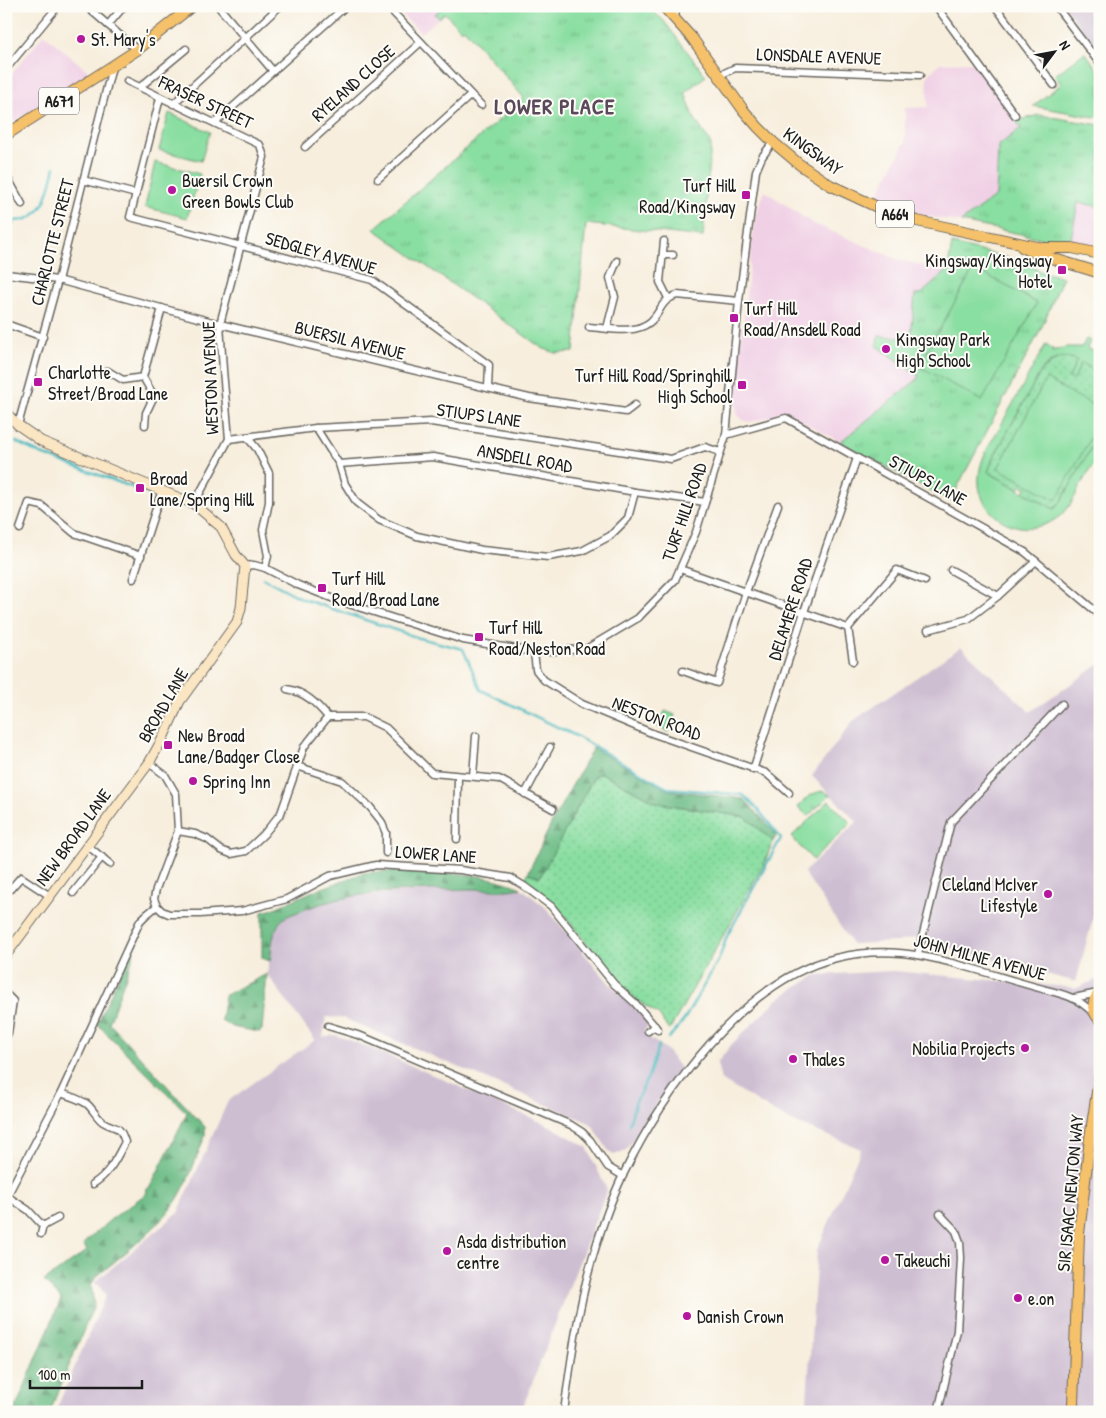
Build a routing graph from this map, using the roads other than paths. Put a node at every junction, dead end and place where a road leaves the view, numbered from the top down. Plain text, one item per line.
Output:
1 (58, 6) edge
2 (86, 6) edge
3 (124, 6) edge
4 (192, 6) edge
5 (218, 6) edge
6 (280, 6) edge
7 (346, 6) edge
8 (387, 6) edge
9 (663, 6) edge
10 (676, 6) edge
11 (936, 6) edge
12 (995, 6) edge
13 (1056, 6) edge
14 (676, 20) junction
15 (108, 25) junction
16 (245, 38) junction
17 (421, 42) junction
18 (186, 49) dead end
19 (137, 50) junction
20 (1100, 64) edge
21 (112, 67) junction
22 (6, 69) edge
23 (273, 71) junction
24 (920, 75) dead end
25 (718, 76) junction
26 (127, 81) dead end
27 (1054, 85) dead end
28 (140, 88) junction
29 (471, 95) junction
30 (160, 98) junction
31 (173, 104) junction
32 (481, 105) dead end
33 (1015, 116) dead end
34 (215, 123) junction
35 (6, 135) edge
36 (773, 142) junction
37 (305, 146) dead end
38 (264, 157) joint
39 (6, 176) edge
40 (378, 179) dead end
41 (83, 180) junction
42 (136, 194) junction
43 (22, 204) dead end
44 (1001, 238) junction
45 (664, 241) dead end
46 (241, 246) junction
47 (1042, 248) junction
48 (1100, 254) edge
49 (663, 255) junction
50 (673, 256) dead end
51 (617, 261) dead end
52 (1100, 261) edge
53 (1100, 273) edge
54 (6, 274) edge
55 (58, 280) junction
56 (668, 298) junction
57 (739, 301) junction
58 (162, 308) junction
59 (6, 324) edge
60 (220, 324) junction
61 (589, 327) dead end
62 (607, 328) junction
63 (42, 337) junction
64 (108, 371) dead end
65 (143, 377) junction
66 (488, 388) junction
67 (635, 405) dead end
68 (6, 413) edge
69 (18, 425) junction
70 (145, 425) dead end
71 (316, 428) junction
72 (726, 435) junction
73 (247, 438) junction
74 (229, 440) junction
75 (720, 452) junction
76 (857, 458) junction
77 (339, 464) junction
78 (162, 490) junction
79 (635, 492) junction
80 (705, 502) junction
81 (194, 504) junction
82 (778, 504) dead end
83 (20, 529) dead end
84 (141, 556) junction
85 (1036, 561) junction
86 (245, 566) junction
87 (265, 568) junction
88 (680, 568) junction
89 (951, 570) dead end
90 (133, 579) dead end
91 (925, 581) dead end
92 (746, 592) junction
93 (998, 596) junction
94 (804, 612) junction
95 (1100, 615) edge
96 (848, 628) junction
97 (928, 630) dead end
98 (534, 652) junction
99 (853, 662) dead end
100 (683, 671) dead end
101 (287, 689) dead end
102 (1062, 704) dead end
103 (328, 717) junction
104 (476, 736) dead end
105 (550, 747) dead end
106 (149, 763) junction
107 (297, 766) junction
108 (753, 770) junction
109 (458, 776) junction
110 (473, 776) junction
111 (789, 793) dead end
112 (525, 794) junction
113 (553, 809) dead end
114 (178, 832) junction
115 (457, 839) dead end
116 (87, 845) junction
117 (386, 853) dead end
118 (102, 857) junction
119 (110, 864) dead end
120 (73, 892) dead end
121 (6, 894) edge
122 (50, 896) junction
123 (157, 906) junction
124 (918, 954) junction
125 (6, 955) edge
126 (1099, 993) edge
127 (6, 994) edge
128 (1074, 998) junction
129 (1098, 1019) edge
130 (328, 1026) dead end
131 (648, 1031) dead end
132 (6, 1036) edge
133 (1100, 1073) edge
134 (60, 1093) junction
135 (623, 1176) junction
136 (93, 1184) dead end
137 (7, 1197) edge
138 (940, 1214) dead end
139 (58, 1218) dead end
140 (43, 1226) junction
141 (41, 1234) dead end
142 (1072, 1410) edge
143 (564, 1412) edge
144 (938, 1412) edge

1 - 22 street
2 - 15 street
3 - 15 street
4 - 19 main road, A671
5 - 16 street
6 - 16 street
7 - 23 street
8 - 17 street
9 - 14 main road, KINGSWAY / A664
10 - 14 street
11 - 33 street
12 - 27 street
13 - 20 street
14 - 25 main road, KINGSWAY / A664
15 - 19 street
16 - 23 street
16 - 31 street
17 - 29 street
17 - 37 street, RYELAND CLOSE
18 - 28 street
19 - 21 main road, A671
21 - 35 main road, A671
21 - 41 street, CHARLOTTE STREET
23 - 34 street
24 - 25 street, LONSDALE AVENUE
25 - 36 main road, KINGSWAY / A664
26 - 28 street, FRASER STREET
28 - 30 street, FRASER STREET
29 - 32 street
29 - 40 street
30 - 31 street, FRASER STREET
30 - 42 street
31 - 34 street, FRASER STREET
34 - 38 street, FRASER STREET
36 - 44 main road, KINGSWAY / A664
36 - 57 street, TURF HILL ROAD
38 - 46 street, WESTON AVENUE
39 - 43 street
41 - 42 street
41 - 55 street, CHARLOTTE STREET
42 - 46 street, SEDGLEY AVENUE
44 - 47 main road, KINGSWAY / A664
44 - 53 main road, KINGSWAY / A664
45 - 49 street
46 - 60 street, WESTON AVENUE
46 - 66 street, SEDGLEY AVENUE
47 - 48 main road, KINGSWAY / A664
47 - 52 main road, A664
49 - 50 street
49 - 56 street
51 - 62 street
54 - 55 street, BUERSIL AVENUE
55 - 58 street, BUERSIL AVENUE
55 - 63 street, CHARLOTTE STREET
56 - 57 street
56 - 62 street
57 - 72 street, TURF HILL ROAD
58 - 60 street, BUERSIL AVENUE
58 - 65 street
59 - 63 street
60 - 66 street, BUERSIL AVENUE
60 - 74 street, WESTON AVENUE
61 - 62 street
63 - 69 street, CHARLOTTE STREET
64 - 65 street
65 - 70 street
66 - 67 street, BUERSIL AVENUE
68 - 69 main road
69 - 78 main road
71 - 73 street, STIUPS LANE
71 - 75 street, STIUPS LANE
71 - 77 street
72 - 75 street, TURF HILL ROAD
72 - 76 street, STIUPS LANE
73 - 74 street, STIUPS LANE
73 - 87 street
74 - 81 street, WESTON AVENUE
75 - 80 street, TURF HILL ROAD
76 - 85 street, STIUPS LANE
76 - 94 street, DELAMERE ROAD
77 - 79 street, ANSDELL ROAD
77 - 79 street
78 - 81 main road
78 - 84 street
79 - 80 street, ANSDELL ROAD
80 - 88 street, TURF HILL ROAD
81 - 86 main road
82 - 92 street
83 - 84 street
84 - 90 street
85 - 93 street
85 - 95 street, STIUPS LANE
86 - 87 street, TURF HILL ROAD
86 - 106 main road, BROAD LANE
87 - 98 street, TURF HILL ROAD
88 - 92 street
88 - 98 street, TURF HILL ROAD
89 - 93 street
91 - 96 street
92 - 94 street
92 - 100 street
93 - 97 street
94 - 96 street
94 - 108 street, DELAMERE ROAD
96 - 99 street
98 - 108 street, NESTON ROAD
101 - 103 street
102 - 124 street
103 - 107 street
103 - 109 street
104 - 110 street
105 - 112 street
106 - 114 street, BROAD LANE
106 - 116 main road, NEW BROAD LANE
107 - 114 street
107 - 117 street
108 - 111 street, NESTON ROAD
109 - 110 street
109 - 115 street
110 - 112 street
112 - 113 street
114 - 123 street, BROAD LANE
116 - 118 street
116 - 122 main road, NEW BROAD LANE
118 - 119 street
118 - 120 street
121 - 122 street
122 - 125 main road, NEW BROAD LANE
123 - 131 street, LOWER LANE
123 - 134 street
124 - 128 street, JOHN MILNE AVENUE
124 - 135 street, JOHN MILNE AVENUE
126 - 128 street, JOHN MILNE AVENUE
126 - 129 main road
127 - 132 street
128 - 129 street, JOHN MILNE AVENUE
130 - 135 street
133 - 142 main road, SIR ISAAC NEWTON WAY
134 - 136 street
134 - 137 street
135 - 143 street, JOHN MILNE AVENUE
137 - 140 street
138 - 144 street
139 - 140 street
140 - 141 street

